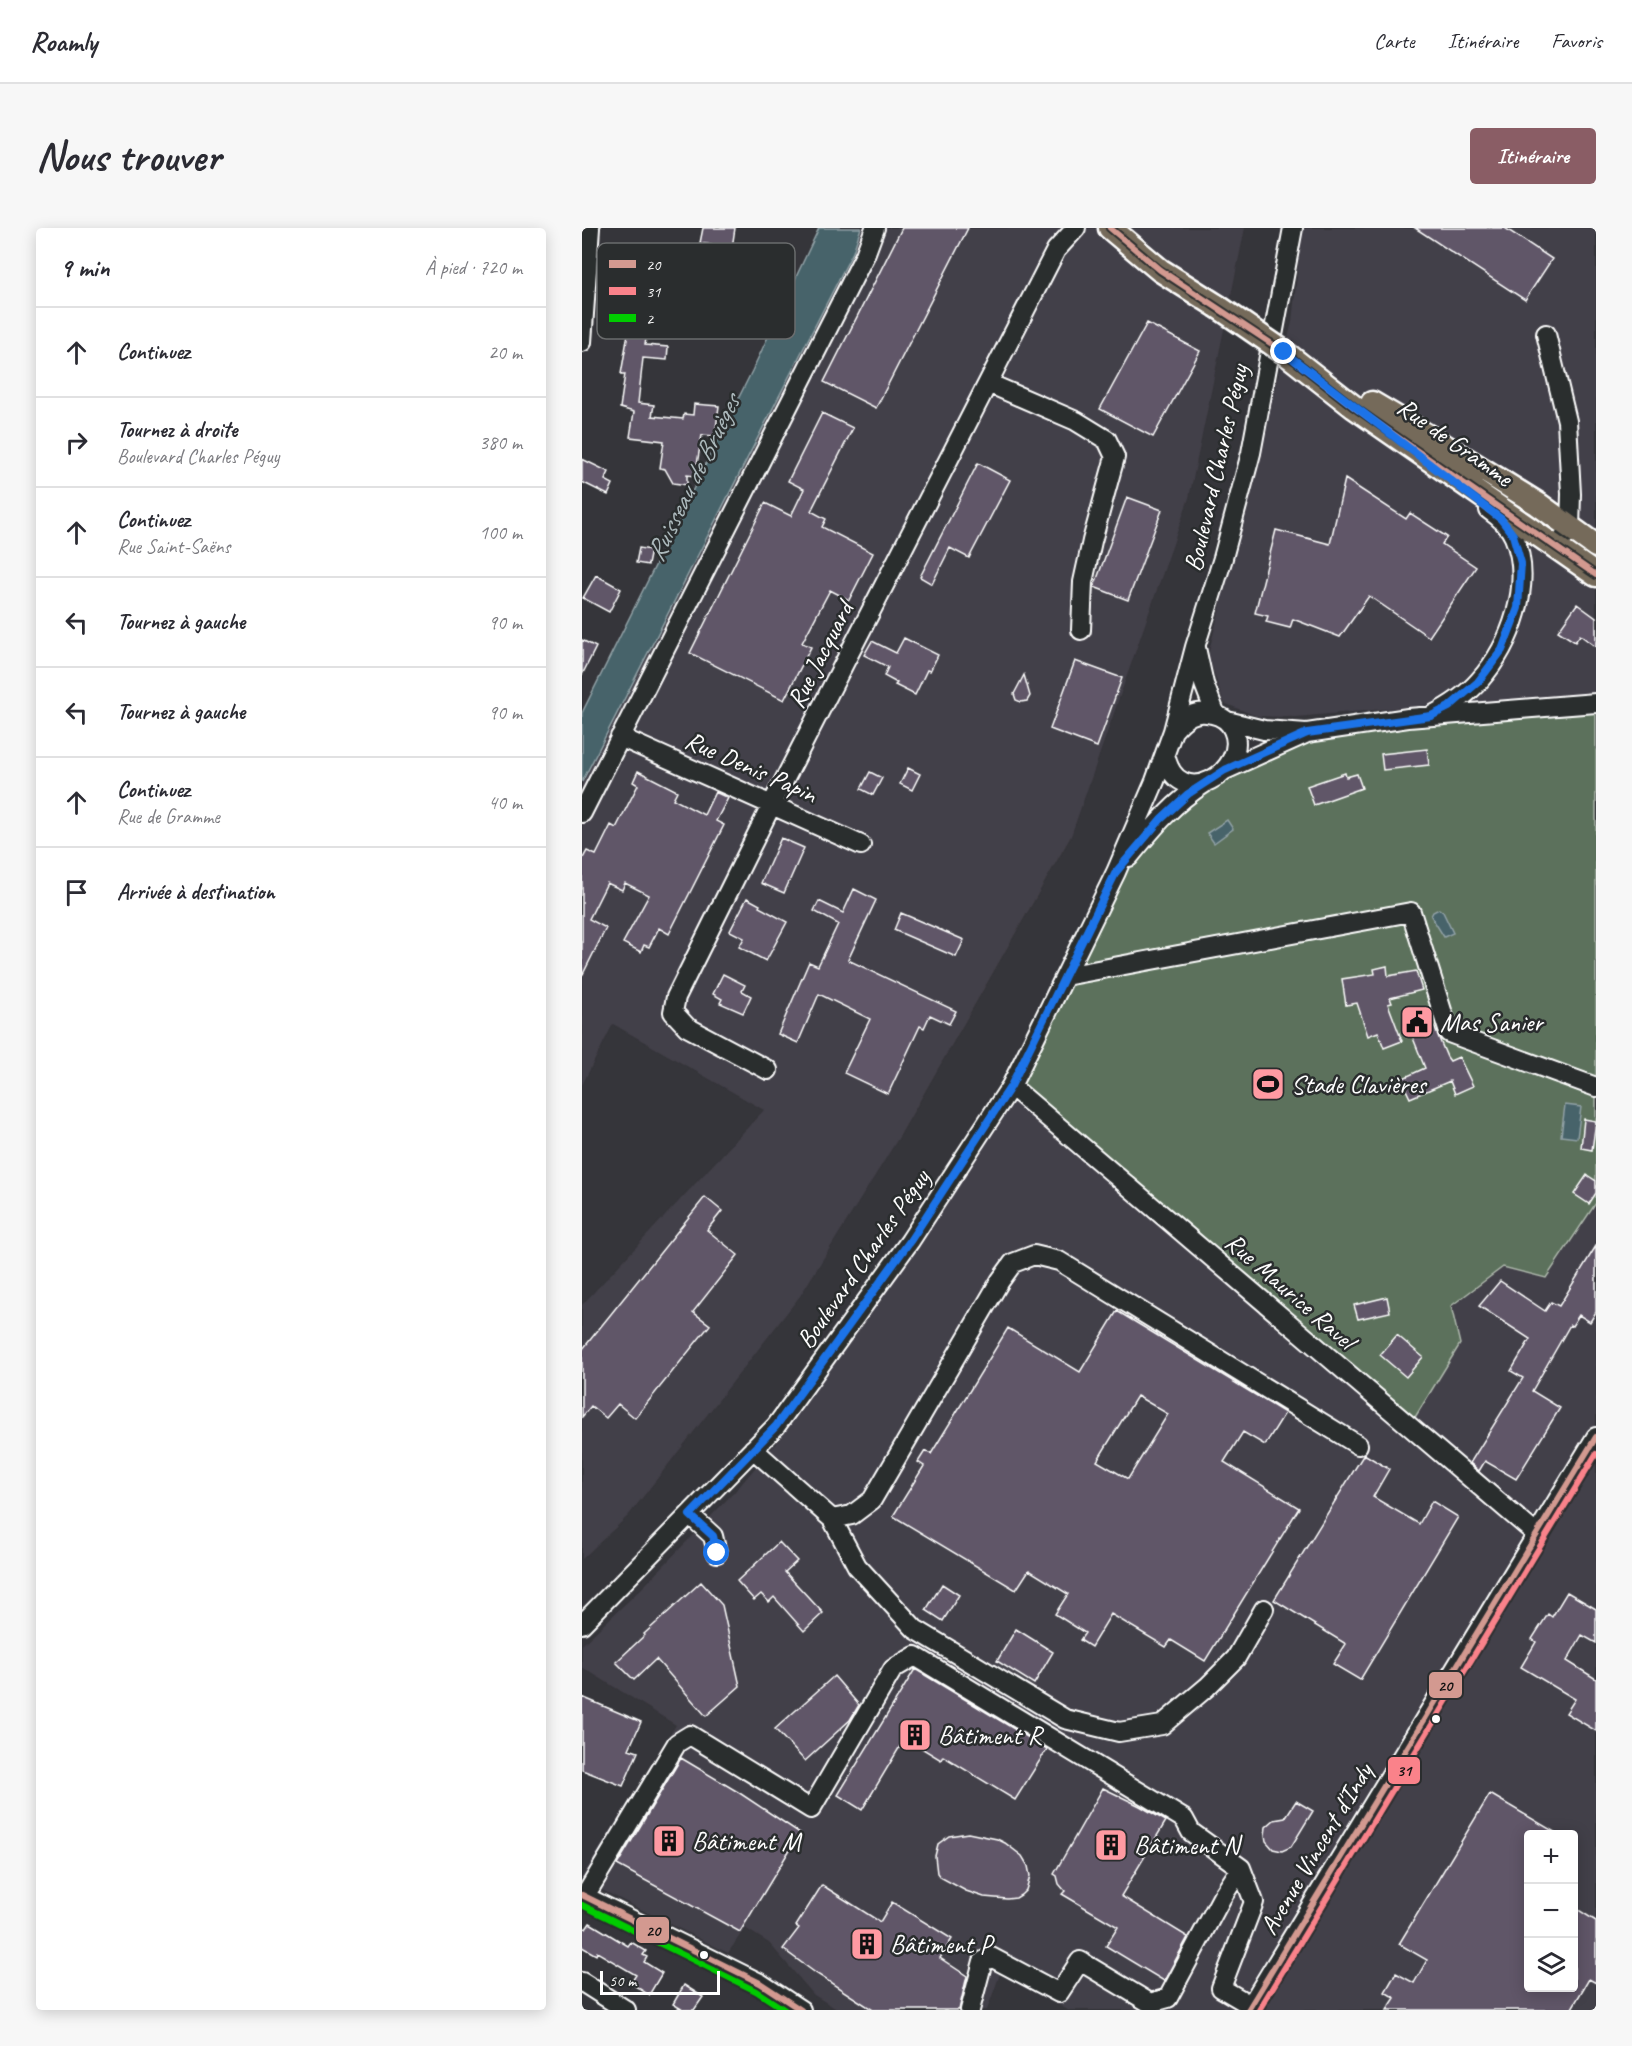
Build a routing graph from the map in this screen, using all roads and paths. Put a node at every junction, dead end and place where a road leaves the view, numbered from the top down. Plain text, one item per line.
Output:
1 (590, 228) edge
2 (875, 228) edge
3 (1076, 228) edge
4 (1110, 228) edge
5 (1134, 228) edge
6 (1293, 228) edge
7 (585, 249) edge
8 (1217, 306) junction
9 (1546, 334) dead end
10 (582, 342) edge
11 (1284, 352) junction
12 (988, 383) junction
13 (1354, 407) junction
14 (1570, 528) junction
15 (1596, 546) edge
16 (1557, 548) junction
17 (1596, 575) edge
18 (1081, 630) dead end
19 (1195, 647) junction
20 (1596, 704) edge
21 (1431, 716) junction
22 (1222, 718) junction
23 (1173, 731) junction
24 (1307, 733) junction
25 (620, 737) junction
26 (1165, 754) junction
27 (1225, 770) junction
28 (1208, 781) junction
29 (772, 804) junction
30 (582, 813) edge
31 (861, 845) dead end
32 (1116, 872) junction
33 (1065, 976) junction
34 (768, 1070) dead end
35 (1011, 1086) junction
36 (1596, 1087) edge
37 (1596, 1437) edge
38 (1358, 1445) dead end
39 (753, 1449) junction
40 (690, 1515) junction
41 (832, 1519) junction
42 (1537, 1535) junction
43 (717, 1553) dead end
44 (1264, 1609) dead end
45 (582, 1624) edge
46 (1241, 1868) junction
47 (584, 1896) edge
48 (582, 1982) edge
49 (1249, 2008) edge
50 (626, 2010) edge
51 (801, 2010) edge
52 (970, 2010) edge

1 - 7 street
2 - 25 street
3 - 12 street, Rue Jacquard
4 - 8 main road, Rue de Gramme
5 - 8 main road, Rue de Gramme
6 - 19 street, Boulevard Charles Péguy
7 - 10 street
8 - 11 main road, Rue de Gramme, bridge
9 - 14 street
11 - 13 main road, Rue de Gramme
11 - 14 main road, Rue de Gramme
12 - 18 street
12 - 29 street, Rue Jacquard
13 - 16 main road, Rue de Gramme
13 - 21 street
14 - 15 main road, Rue de Gramme
14 - 16 street
16 - 17 main road, Rue de Gramme
19 - 22 street
19 - 23 street, Boulevard Charles Péguy
20 - 21 street
21 - 24 street
22 - 23 street
22 - 24 street
22 - 27 street
23 - 26 street
24 - 27 street
25 - 29 street, Rue Denis Papin
25 - 30 street
26 - 28 street
26 - 32 street, Boulevard Charles Péguy
27 - 28 street
28 - 32 street, Boulevard Charles Péguy
29 - 31 street, Rue Denis Papin
29 - 34 street, Rue Jacquard
32 - 33 street, Boulevard Charles Péguy
33 - 35 street, Boulevard Charles Péguy
33 - 36 street
35 - 39 street, Boulevard Charles Péguy
35 - 42 street, Rue Maurice Ravel
37 - 42 street, Avenue Vincent d'Indy
38 - 41 street
39 - 40 street, Boulevard Charles Péguy
39 - 41 street
40 - 43 street
40 - 45 street, Boulevard Charles Péguy
41 - 44 street
42 - 49 street, Avenue Vincent d'Indy
46 - 47 street
46 - 49 street
46 - 52 street
47 - 51 street
48 - 50 street

